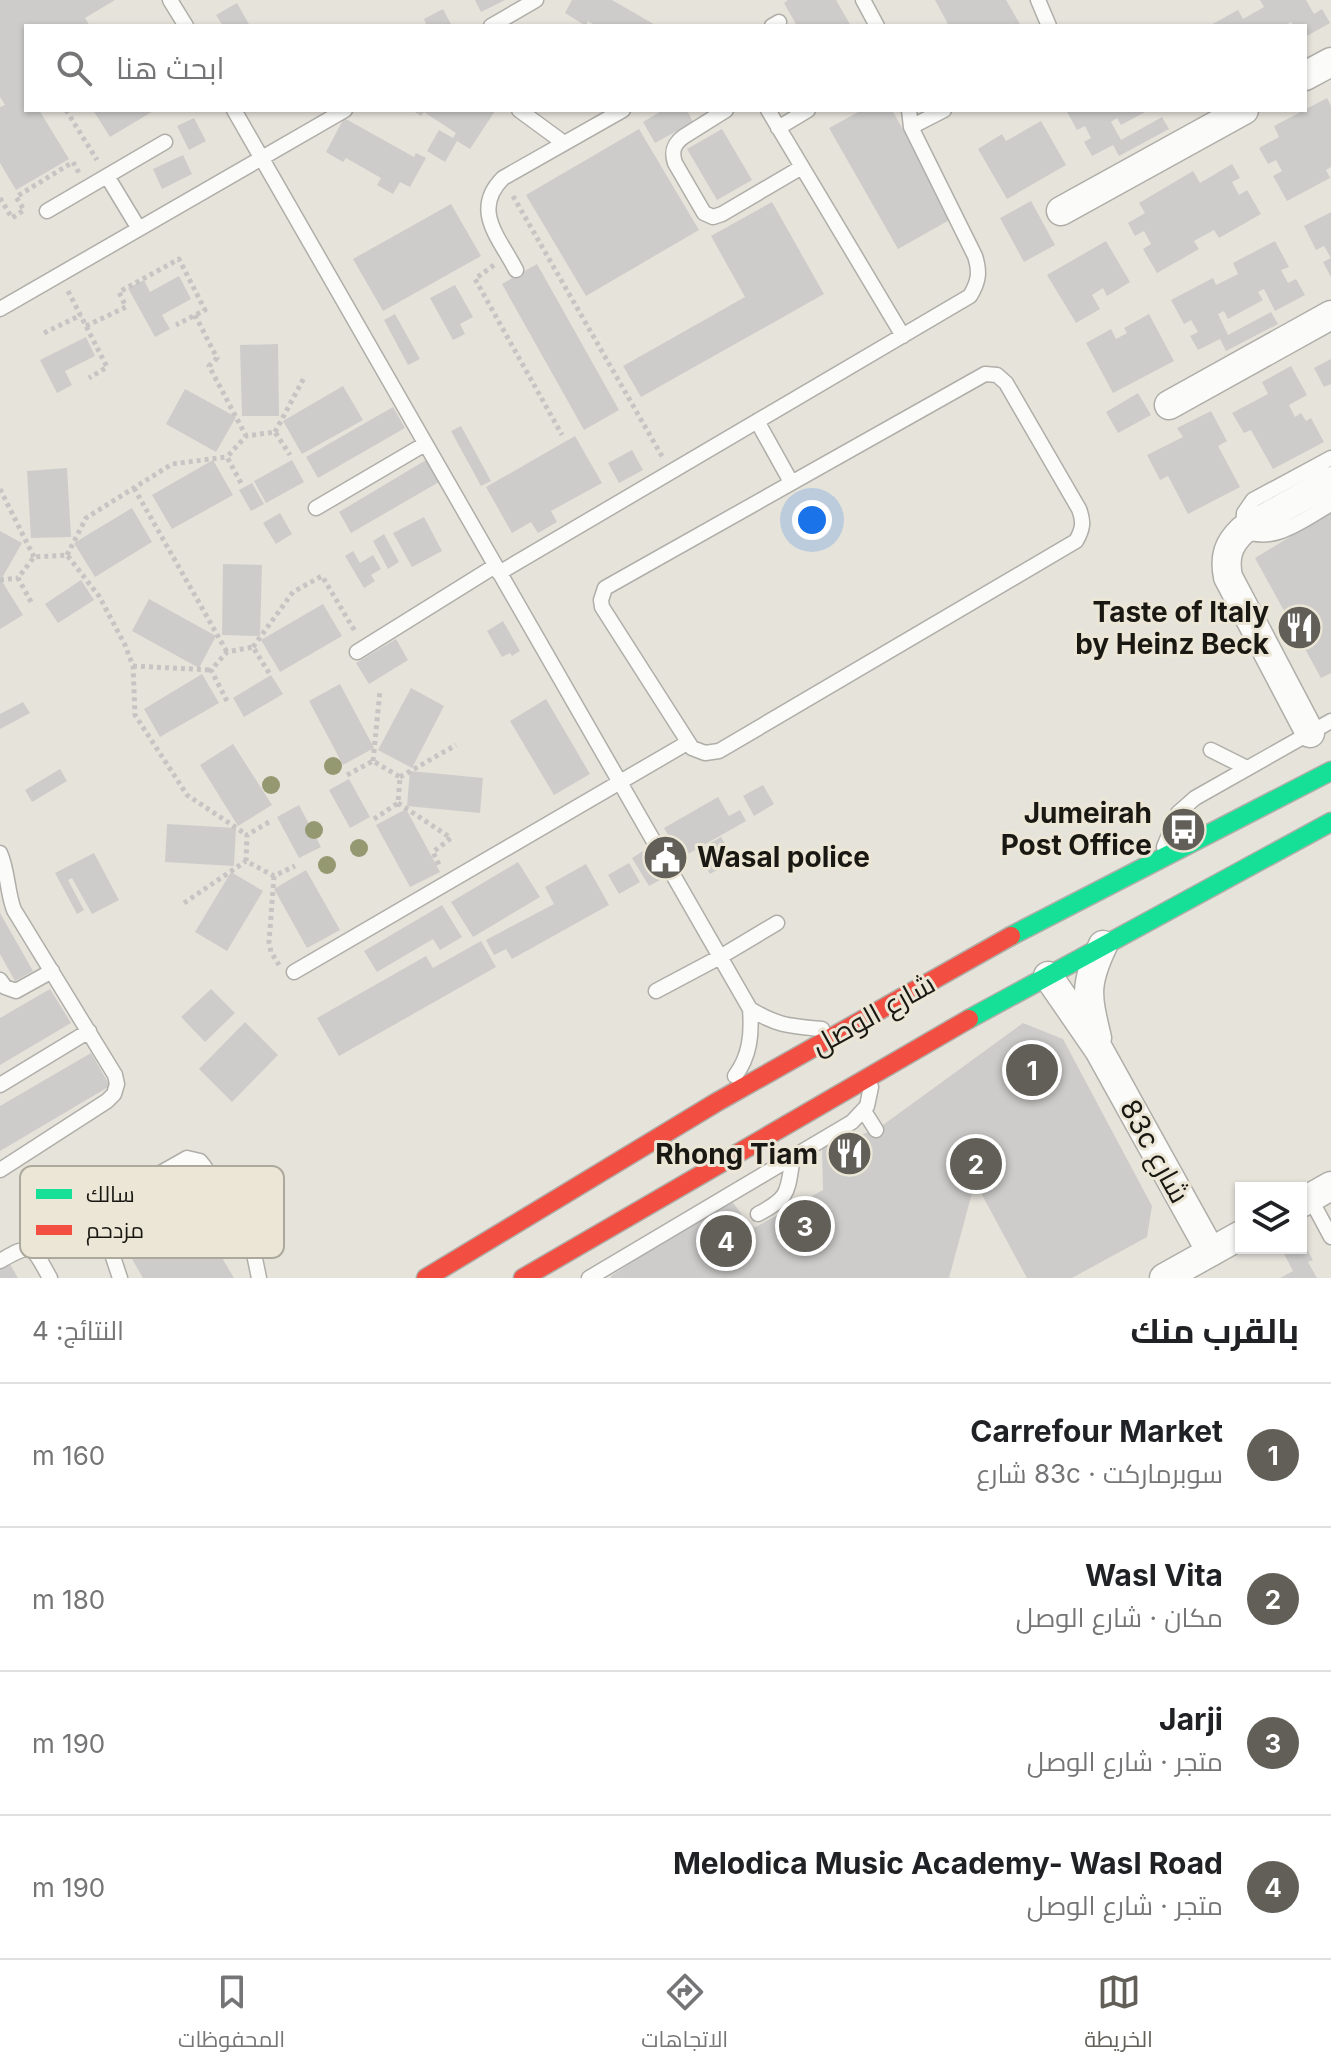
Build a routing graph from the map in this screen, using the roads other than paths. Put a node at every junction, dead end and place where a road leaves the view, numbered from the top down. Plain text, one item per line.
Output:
1 (170, 0) edge
2 (536, 0) edge
3 (863, 0) edge
4 (1038, 0) edge
5 (185, 24) edge
6 (494, 24) edge
7 (876, 24) edge
8 (1048, 24) edge
9 (1331, 62) edge
10 (1307, 75) edge
11 (235, 112) edge
12 (342, 112) edge
13 (522, 112) edge
14 (619, 112) edge
15 (723, 112) edge
16 (769, 112) edge
17 (805, 112) edge
18 (909, 112) edge
19 (940, 112) edge
20 (1240, 112) edge
21 (911, 127) junction
22 (778, 128) junction
23 (165, 142) dead end
24 (564, 143) junction
25 (262, 158) junction
26 (802, 167) junction
27 (107, 176) junction
28 (47, 211) dead end
29 (1061, 211) dead end
30 (139, 229) junction
31 (516, 270) dead end
32 (0, 309) edge
33 (1331, 315) edge
34 (903, 336) junction
35 (1169, 405) dead end
36 (757, 421) junction
37 (425, 444) junction
38 (1331, 458) edge
39 (1331, 481) edge
40 (791, 482) junction
41 (1331, 504) edge
42 (316, 508) dead end
43 (1243, 530) junction
44 (497, 569) junction
45 (360, 650) road end
46 (1320, 727) edge
47 (687, 743) junction
48 (1211, 750) dead end
49 (1247, 768) junction
50 (1331, 771) edge
51 (620, 783) junction
52 (1331, 822) edge
53 (1, 860) edge
54 (1158, 862) junction
55 (777, 923) dead end
56 (1103, 945) junction
57 (720, 957) junction
58 (1045, 965) junction
59 (52, 971) junction
60 (294, 972) road end
61 (0, 980) edge
62 (656, 991) dead end
63 (750, 1009) junction
64 (849, 1026) junction
65 (89, 1031) junction
66 (1099, 1050) junction
67 (872, 1076) junction
68 (0, 1085) edge
69 (717, 1102) junction
70 (864, 1111) junction
71 (876, 1130) dead end
72 (793, 1157) junction
73 (173, 1166) edge
74 (204, 1166) edge
75 (0, 1170) edge
76 (1314, 1195) edge
77 (758, 1214) dead end
78 (1331, 1237) edge
79 (1235, 1238) edge
80 (548, 1244) dead end
81 (20, 1250) edge
82 (1211, 1252) junction
83 (39, 1258) edge
84 (113, 1258) edge
85 (255, 1258) edge
86 (0, 1261) edge
87 (526, 1276) edge
88 (50, 1278) edge
89 (120, 1278) edge
90 (259, 1278) edge
91 (426, 1278) edge
92 (589, 1278) edge
93 (1164, 1278) edge

1 - 5 lane
2 - 6 lane
3 - 7 lane
4 - 8 lane
9 - 10 street
11 - 25 lane
12 - 25 lane
13 - 24 lane
14 - 24 lane
15 - 26 lane
16 - 22 lane
17 - 22 lane
18 - 21 lane
19 - 21 lane
20 - 29 street
21 - 34 lane
22 - 26 lane
23 - 27 lane
24 - 31 lane
25 - 30 lane
25 - 37 lane
26 - 34 lane
27 - 28 lane
27 - 30 lane
30 - 32 lane
33 - 35 street
34 - 36 lane
36 - 40 lane
36 - 44 lane
37 - 42 lane
37 - 44 lane
38 - 43 lane
39 - 43 street
40 - 47 lane
40 - 47 lane
41 - 43 lane
43 - 46 street
44 - 45 lane
44 - 51 lane
46 - 49 lane
47 - 51 lane
48 - 49 lane
49 - 54 lane
50 - 54 main road, شارع الوصل
51 - 57 lane
51 - 60 lane
52 - 56 main road, شارع الوصل
53 - 59 lane
54 - 64 main road, شارع الوصل
55 - 57 lane
56 - 58 main road, شارع الوصل
56 - 66 street, 83c شارع
57 - 62 lane
57 - 63 lane
58 - 66 street, 83c شارع
58 - 67 main road, شارع الوصل
59 - 61 lane
59 - 65 lane
63 - 64 lane
63 - 69 lane
64 - 69 main road, شارع الوصل
65 - 68 lane
65 - 75 lane
66 - 82 street, 83c شارع
67 - 70 lane
67 - 87 main road, شارع الوصل
69 - 91 main road, شارع الوصل
70 - 71 lane
70 - 72 lane
72 - 77 lane
72 - 92 lane
73 - 74 lane
76 - 78 lane
79 - 82 street
80 - 87 main road
81 - 86 lane
82 - 93 street
83 - 88 lane
84 - 89 lane
85 - 90 lane

